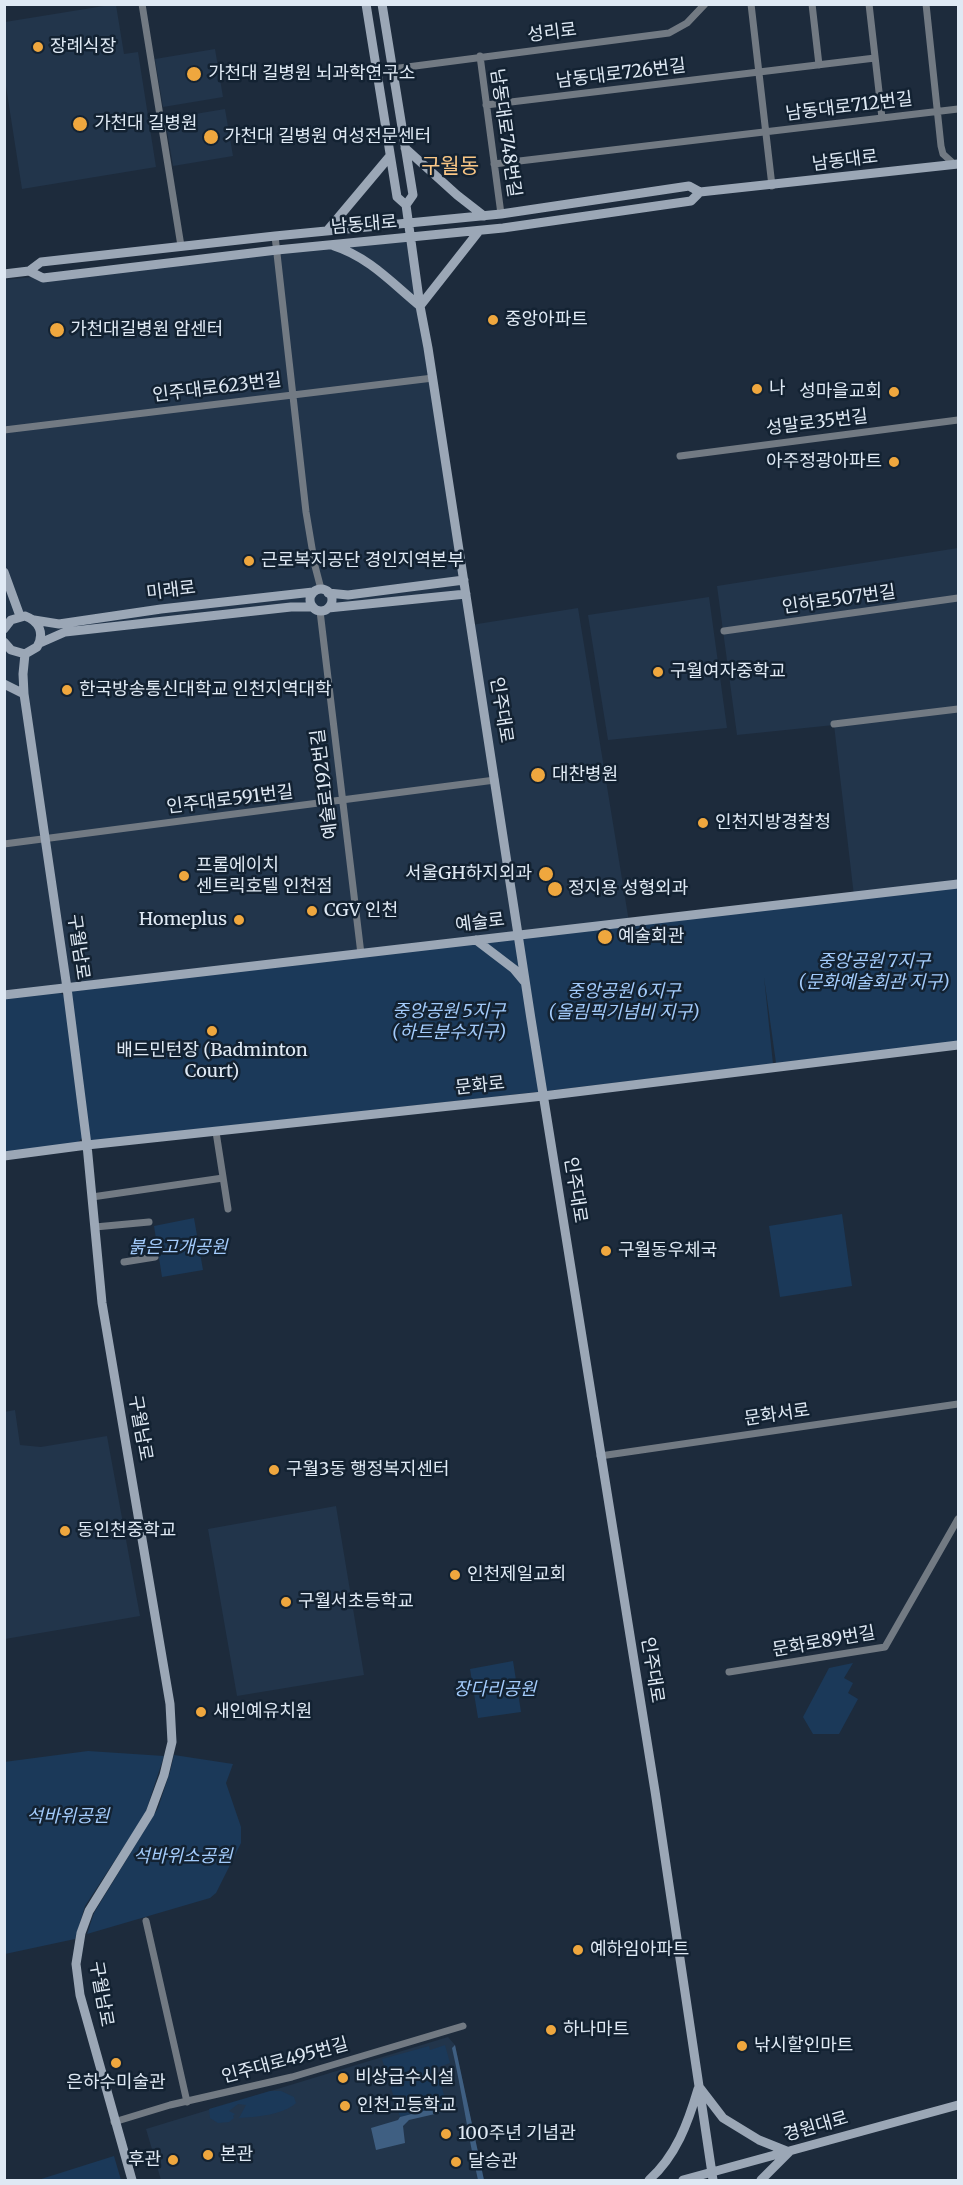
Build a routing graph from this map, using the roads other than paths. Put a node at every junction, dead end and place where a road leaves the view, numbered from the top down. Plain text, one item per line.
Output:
1 (142, 4) edge
2 (366, 4) edge
3 (382, 4) edge
4 (705, 4) edge
5 (751, 4) edge
6 (812, 4) edge
7 (869, 4) edge
8 (926, 4) edge
9 (480, 56) junction
10 (875, 58) junction
11 (819, 65) junction
12 (392, 69) junction
13 (759, 72) junction
14 (486, 105) junction
15 (958, 109) edge
16 (937, 112) junction
17 (882, 118) junction
18 (765, 132) junction
19 (941, 146) junction
20 (405, 148) junction
21 (390, 156) junction
22 (494, 164) junction
23 (957, 164) edge
24 (933, 167) junction
25 (772, 186) junction
26 (700, 192) junction
27 (406, 205) junction
28 (501, 214) junction
29 (484, 216) junction
30 (409, 224) junction
31 (327, 231) junction
32 (479, 231) junction
33 (275, 236) junction
34 (411, 238) junction
35 (329, 245) junction
36 (181, 246) junction
37 (277, 250) junction
38 (29, 271) junction
39 (4, 274) edge
40 (420, 306) junction
41 (433, 378) junction
42 (294, 394) junction
43 (958, 420) edge
44 (4, 430) edge
45 (680, 456) dead end
46 (4, 572) edge
47 (464, 579) junction
48 (321, 591) junction
49 (466, 594) junction
50 (958, 598) edge
51 (320, 609) junction
52 (20, 616) junction
53 (34, 620) junction
54 (5, 628) edge
55 (724, 631) dead end
56 (40, 643) junction
57 (5, 646) edge
58 (25, 654) junction
59 (4, 684) edge
60 (24, 694) junction
61 (958, 709) edge
62 (834, 724) dead end
63 (495, 780) junction
64 (341, 800) junction
65 (45, 838) junction
66 (4, 844) edge
67 (958, 884) edge
68 (518, 935) junction
69 (476, 940) junction
70 (361, 954) junction
71 (525, 982) junction
72 (67, 988) junction
73 (4, 995) edge
74 (958, 1045) edge
75 (543, 1095) junction
76 (216, 1132) junction
77 (87, 1145) junction
78 (4, 1156) edge
79 (223, 1178) junction
80 (92, 1197) junction
81 (228, 1209) dead end
82 (149, 1222) dead end
83 (95, 1227) junction
84 (155, 1257) dead end
85 (124, 1262) dead end
86 (958, 1404) edge
87 (600, 1456) junction
88 (958, 1519) edge
89 (729, 1672) dead end
90 (146, 1921) dead end
91 (463, 2026) dead end
92 (699, 2086) junction
93 (187, 2102) junction
94 (958, 2105) edge
95 (114, 2122) junction
96 (789, 2152) junction
97 (713, 2176) edge
98 (132, 2181) edge
99 (649, 2181) edge
100 (683, 2181) edge
101 (761, 2181) edge

1 - 36 street
2 - 21 main road, 인주대로
3 - 12 main road, 인주대로
4 - 9 street, 성리로
5 - 13 street
6 - 11 street
7 - 10 street
8 - 16 street, 남동대로712번길
9 - 12 street, 성리로
9 - 14 street, 남동대로748번길
10 - 11 street, 남동대로726번길
10 - 17 street
11 - 13 street, 남동대로726번길
12 - 20 main road, 인주대로
13 - 14 street, 남동대로726번길
13 - 18 street
14 - 22 street, 남동대로748번길
15 - 16 street
16 - 17 street, 남동대로712번길
16 - 19 street, 남동대로712번길
17 - 18 street, 남동대로712번길
18 - 22 street
18 - 25 street
19 - 23 street
19 - 24 street
20 - 27 main road, 인주대로
20 - 29 main road
21 - 27 main road, 인주대로
21 - 31 main road
22 - 28 street, 남동대로748번길
23 - 24 main road, 남동대로
24 - 25 main road, 남동대로
25 - 26 main road, 남동대로
26 - 28 main road, 남동대로
26 - 32 main road, 남동대로
27 - 30 main road, 인주대로
28 - 29 main road, 남동대로
29 - 30 main road, 남동대로
30 - 31 main road, 남동대로
30 - 34 main road, 인주대로
31 - 33 main road, 남동대로
32 - 34 main road, 남동대로
32 - 40 main road
33 - 36 main road, 남동대로
33 - 37 street
34 - 35 main road, 남동대로
34 - 40 main road, 인주대로
35 - 37 main road, 남동대로
35 - 40 main road
36 - 38 main road, 남동대로
37 - 38 main road, 남동대로
37 - 42 street
38 - 39 main road, 남동대로
40 - 41 main road, 인주대로
41 - 42 street, 인주대로623번길
41 - 47 main road, 인주대로
42 - 44 street, 인주대로623번길
42 - 48 street
43 - 45 street, 성말로35번길
46 - 52 main road
47 - 48 main road, 미래로
47 - 49 main road, 인주대로
48 - 51 main road
48 - 51 main road
48 - 53 main road, 미래로
49 - 51 main road, 미래로
49 - 63 main road, 인주대로
50 - 55 street, 인하로507번길
51 - 56 main road, 미래로
51 - 64 street, 예술로192번길
52 - 53 main road, 미래로
52 - 54 main road
53 - 56 main road
56 - 58 main road, 미래로
57 - 58 main road
58 - 60 main road, 구월남로
59 - 60 main road
60 - 65 main road, 구월남로
61 - 62 street
63 - 64 street, 인주대로591번길
63 - 68 main road, 인주대로
64 - 65 street, 인주대로591번길
64 - 70 street, 예술로192번길
65 - 66 street, 인주대로591번길
65 - 72 main road, 구월남로
67 - 68 main road, 예술로
68 - 69 main road, 예술로
68 - 71 main road, 인주대로
69 - 70 main road, 예술로
69 - 71 main road
70 - 72 main road, 예술로
71 - 75 main road, 인주대로
72 - 73 main road, 예술로
72 - 77 main road, 구월남로
74 - 75 main road, 문화로
75 - 76 main road, 문화로
75 - 87 main road, 인주대로
76 - 77 main road, 문화로
76 - 79 street
77 - 78 main road, 문화로
77 - 80 main road, 구월남로
79 - 80 street
79 - 81 street
80 - 83 main road, 구월남로
82 - 83 street
83 - 95 main road, 구월남로
84 - 85 street
86 - 87 street, 문화서로
87 - 92 main road, 인주대로
88 - 89 street, 문화로89번길
90 - 93 street
91 - 93 street, 인주대로495번길
92 - 96 main road
92 - 97 main road, 인주대로
92 - 99 main road
93 - 95 street, 인주대로495번길
94 - 96 main road, 경원대로
95 - 98 main road, 구월남로
96 - 97 main road, 경원대로
96 - 101 main road
97 - 100 main road, 경원대로

